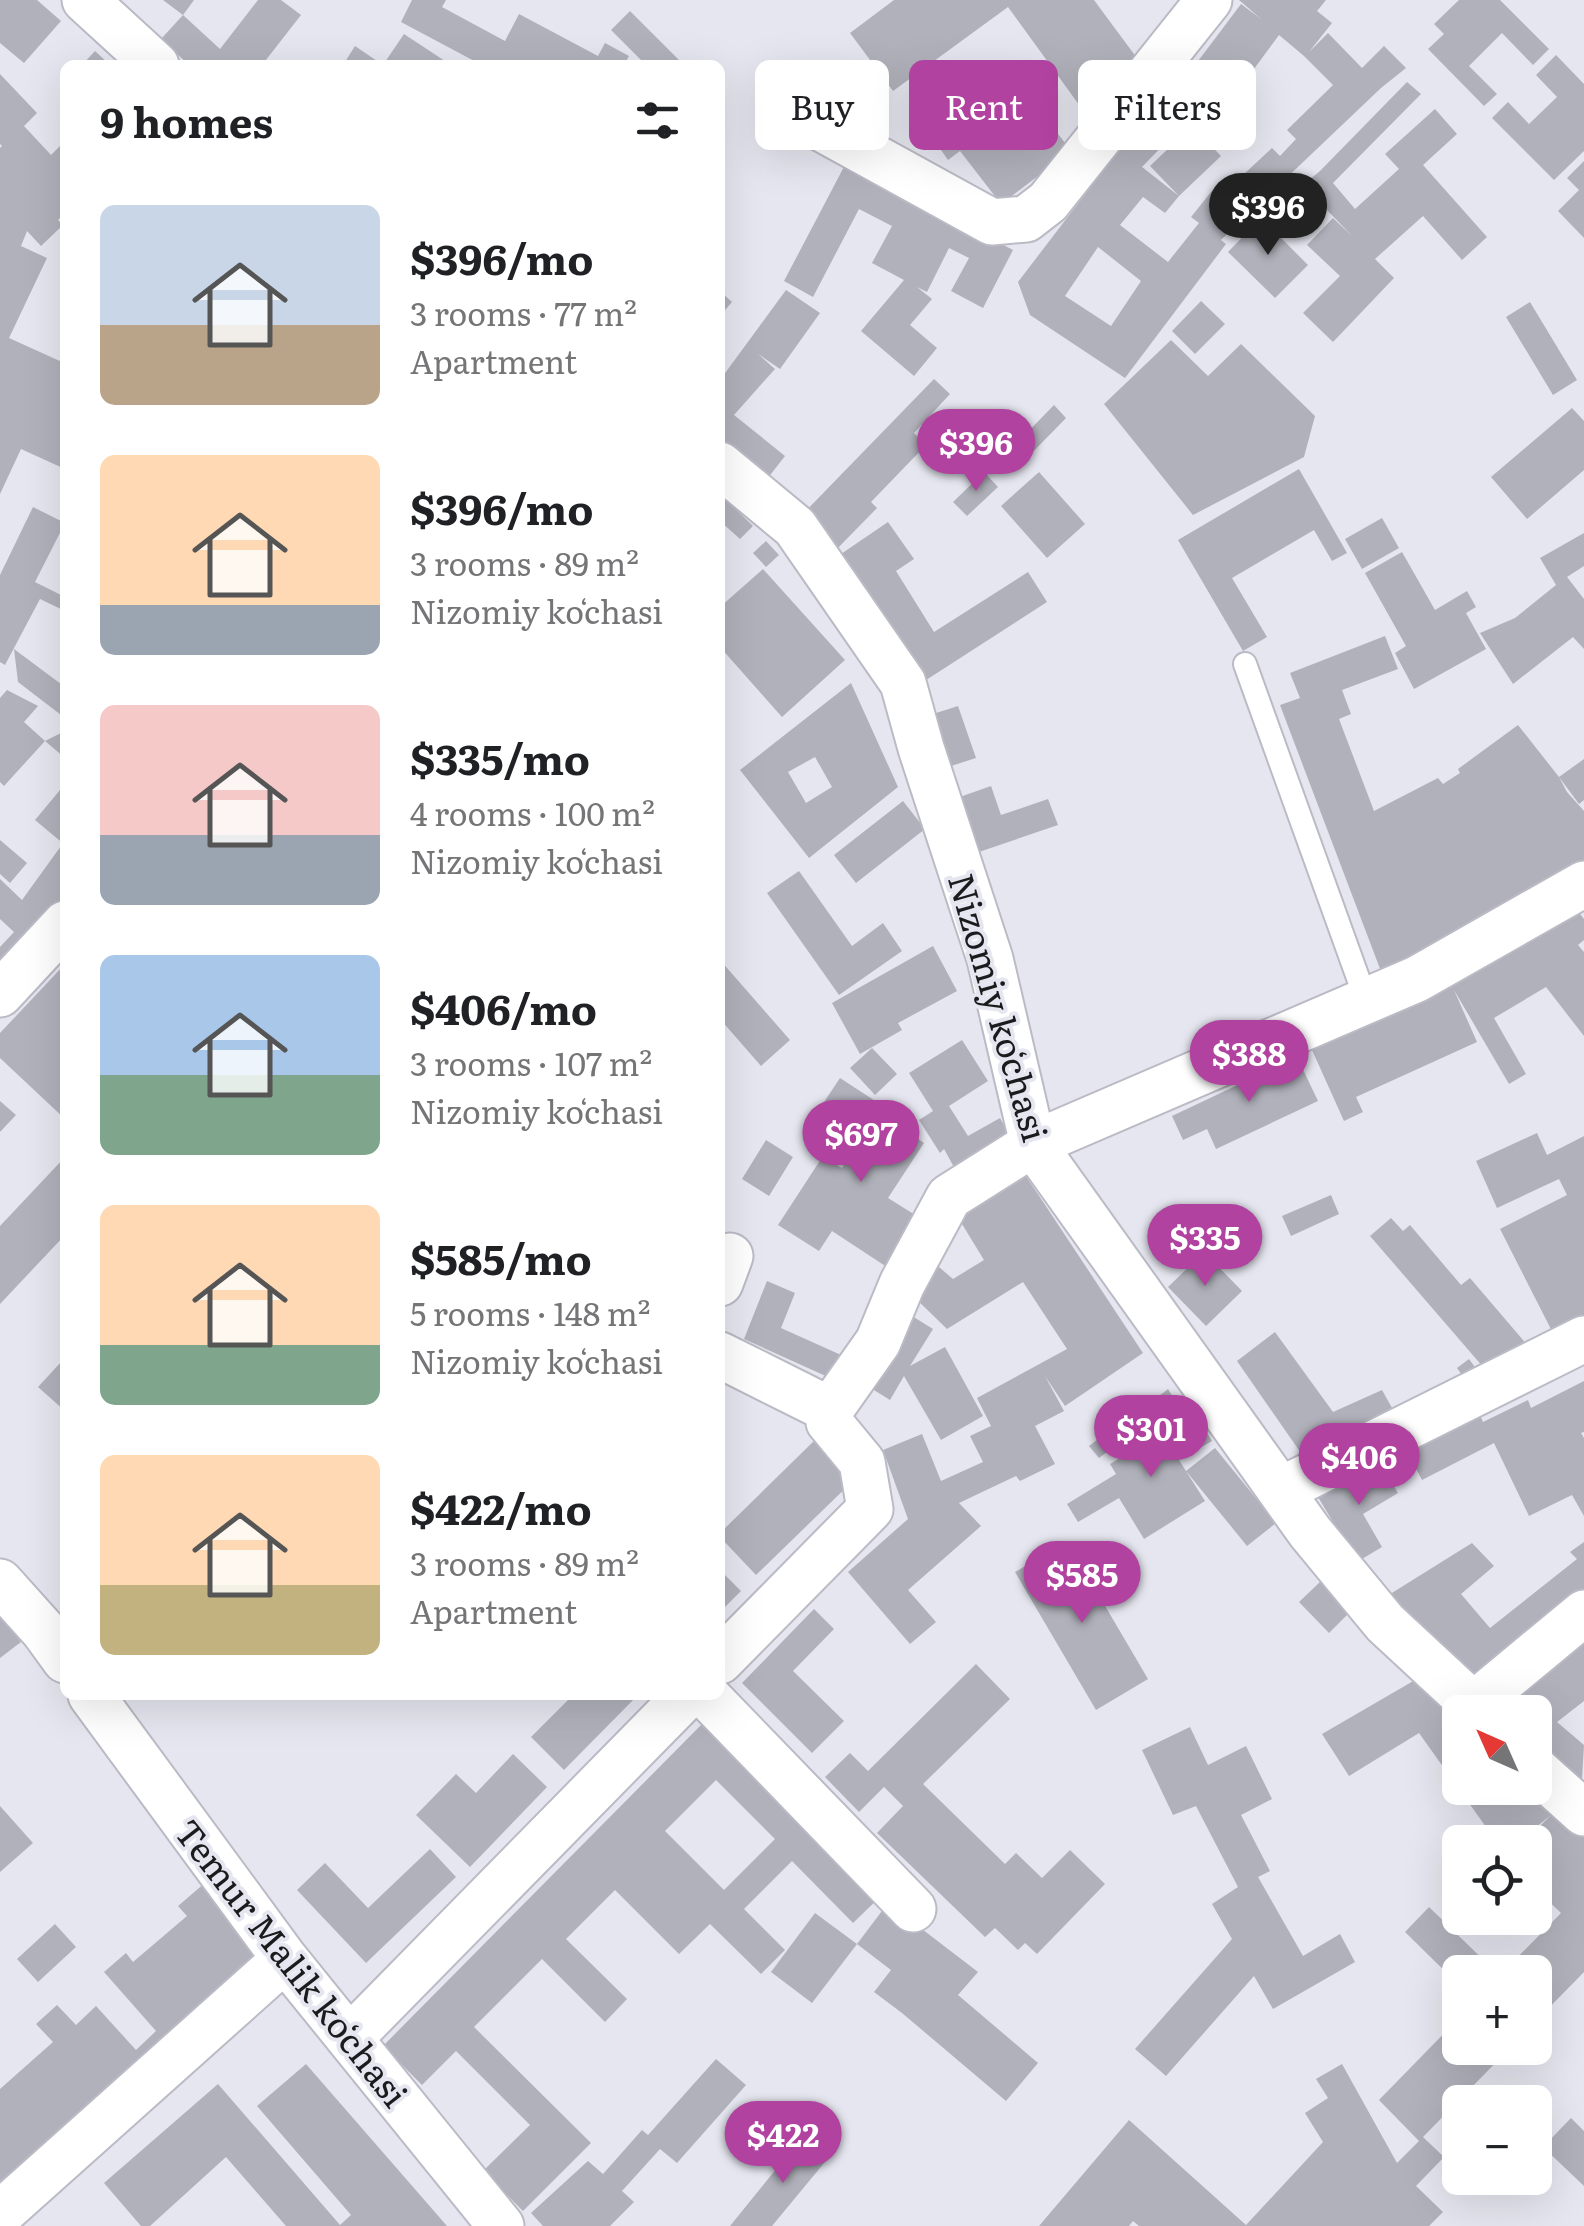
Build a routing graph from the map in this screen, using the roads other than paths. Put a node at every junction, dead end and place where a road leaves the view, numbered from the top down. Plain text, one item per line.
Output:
1 (85, 0) edge
2 (1209, 0) edge
3 (151, 60) edge
4 (862, 150) edge
5 (725, 469) edge
6 (1246, 664) dead end
7 (1584, 884) edge
8 (60, 929) edge
9 (0, 994) edge
10 (1366, 1000) junction
11 (1033, 1144) junction
12 (1584, 1338) edge
13 (725, 1358) edge
14 (830, 1410) junction
15 (1281, 1490) junction
16 (0, 1582) edge
17 (1584, 1614) edge
18 (58, 1633) edge
19 (725, 1656) edge
20 (1462, 1695) edge
21 (1493, 1695) edge
22 (94, 1700) edge
23 (682, 1700) edge
24 (711, 1700) edge
25 (1552, 1784) edge
26 (1584, 1813) edge
27 (912, 1909) dead end
28 (285, 1958) junction
29 (350, 2038) junction
30 (0, 2214) edge
31 (502, 2226) edge

1 - 3 street
2 - 4 street
5 - 11 street, Nizomiy koʻchasi
6 - 10 lane
7 - 10 street
8 - 9 street
10 - 11 street
11 - 14 street
11 - 15 street, Nizomiy koʻchasi
12 - 15 street
13 - 14 street
14 - 19 street
15 - 20 street, Nizomiy koʻchasi
16 - 18 street
17 - 21 street
22 - 28 street, Temur Malik koʻchasi
23 - 29 street
24 - 27 street
25 - 26 street
28 - 29 street, Temur Malik koʻchasi
28 - 30 street
29 - 31 street, Temur Malik koʻchasi

